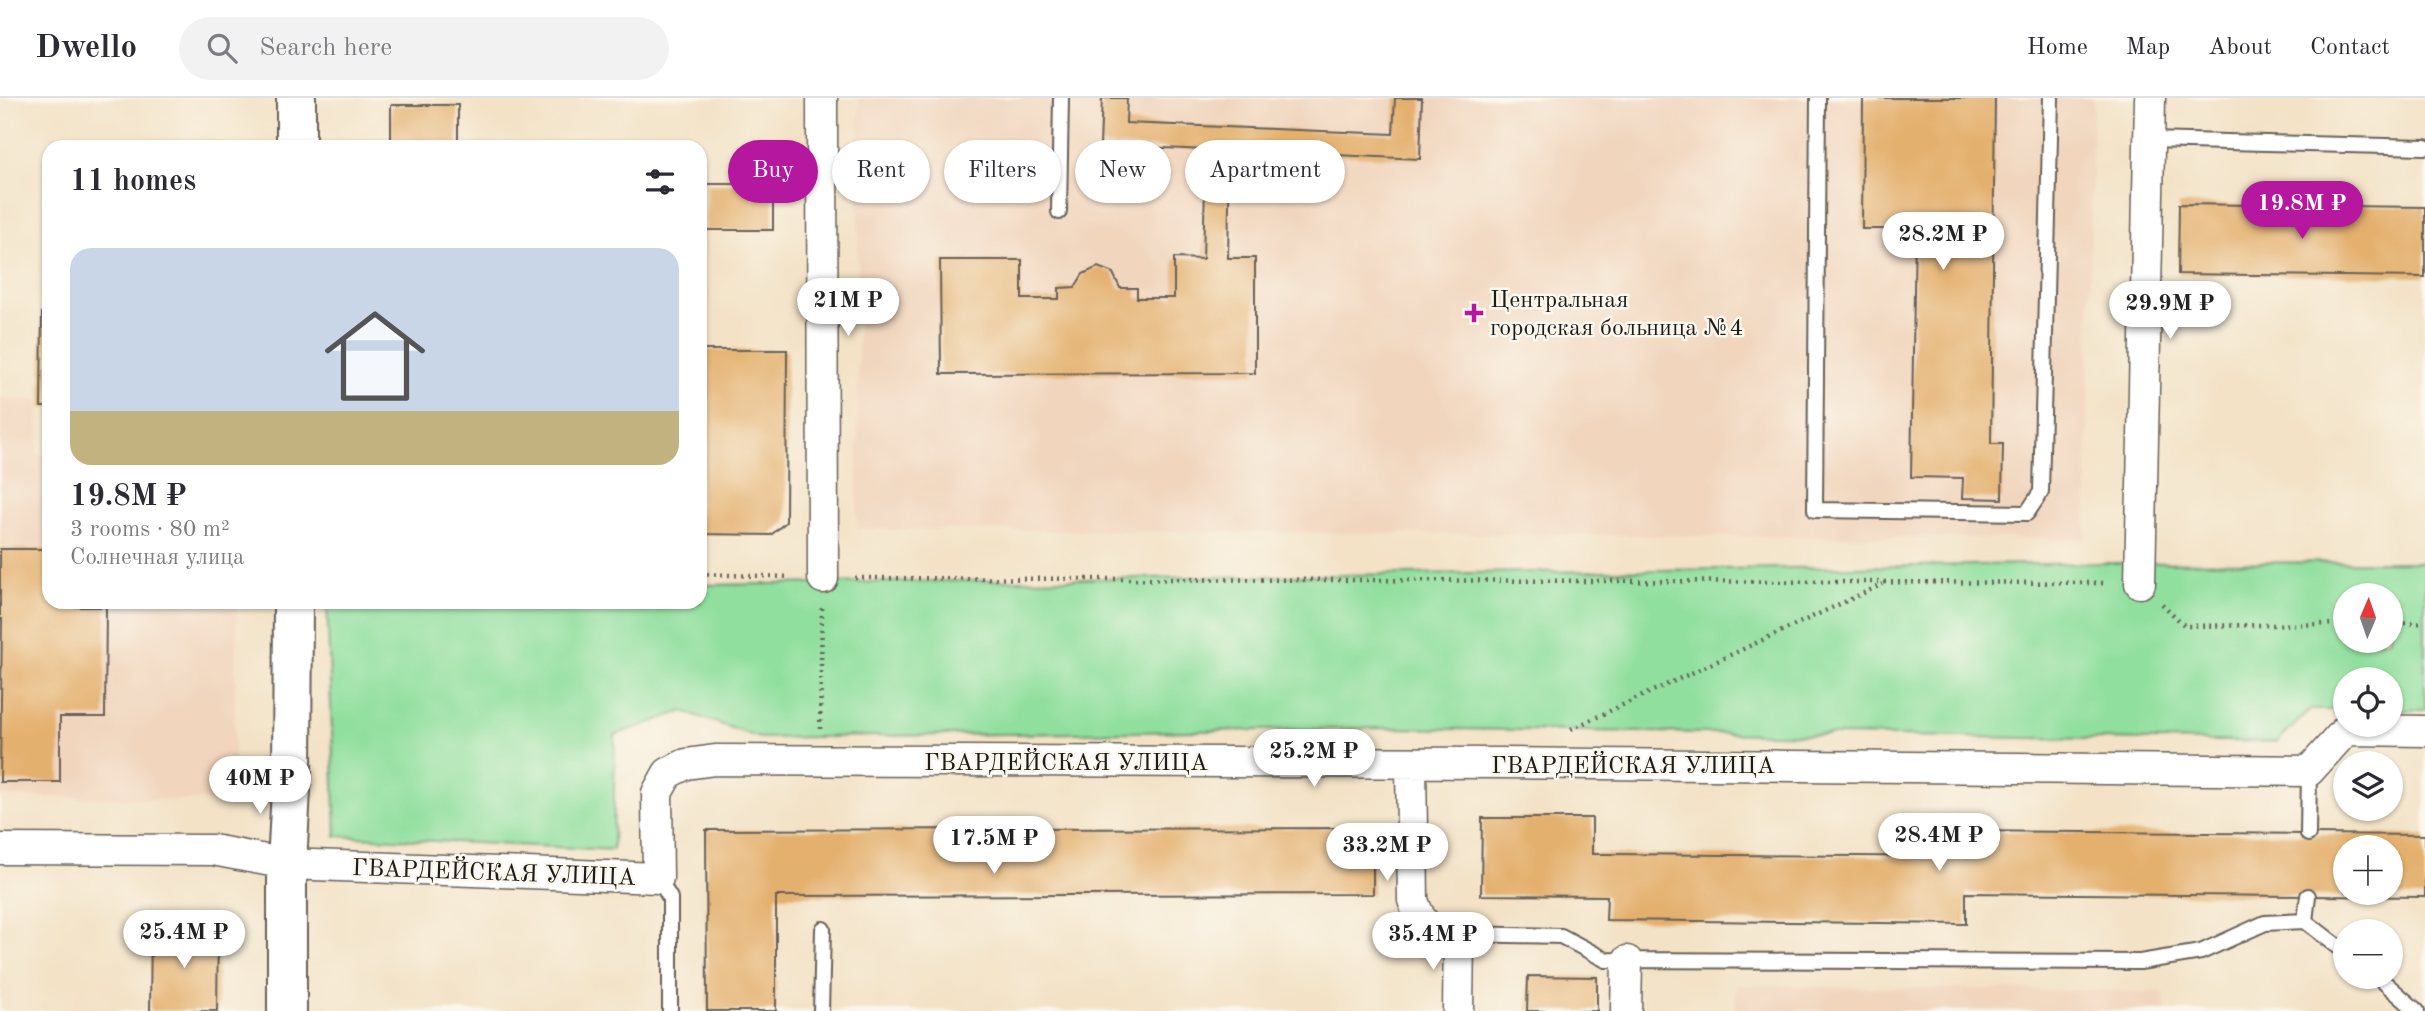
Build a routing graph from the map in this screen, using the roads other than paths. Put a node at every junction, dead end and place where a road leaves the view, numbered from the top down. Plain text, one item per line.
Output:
1 (296, 98) edge
2 (822, 98) edge
3 (1061, 98) edge
4 (1818, 98) edge
5 (2051, 98) edge
6 (2150, 98) edge
7 (296, 140) edge
8 (2149, 140) junction
9 (2425, 147) edge
10 (1059, 212) dead end
11 (823, 578) road end
12 (2140, 583) road end
13 (293, 609) edge
14 (2425, 731) edge
15 (1411, 764) junction
16 (2309, 771) junction
17 (2308, 834) dead end
18 (0, 849) edge
19 (287, 864) junction
20 (658, 877) junction
21 (2308, 896) dead end
22 (2305, 922) junction
23 (823, 929) dead end
24 (1459, 934) junction
25 (2333, 943) edge
26 (1627, 961) junction
27 (2392, 989) edge
28 (287, 1011) edge
29 (670, 1011) edge
30 (821, 1011) edge
31 (1458, 1011) edge
32 (1626, 1011) edge
33 (2417, 1011) edge

1 - 7 main road
2 - 11 street
3 - 10 lane
4 - 5 lane
6 - 8 street
8 - 9 lane
8 - 12 street
13 - 19 main road
14 - 16 street
15 - 16 street, ГВАРДЕЙСКАЯ УЛИЦА
15 - 20 street, ГВАРДЕЙСКАЯ УЛИЦА
15 - 24 street
16 - 17 lane
18 - 19 street, ГВАРДЕЙСКАЯ УЛИЦА
19 - 20 street, ГВАРДЕЙСКАЯ УЛИЦА
19 - 28 main road
20 - 29 lane
21 - 22 lane
22 - 25 lane
22 - 26 lane
23 - 30 lane
24 - 26 lane
24 - 31 street
26 - 32 street
27 - 33 lane

